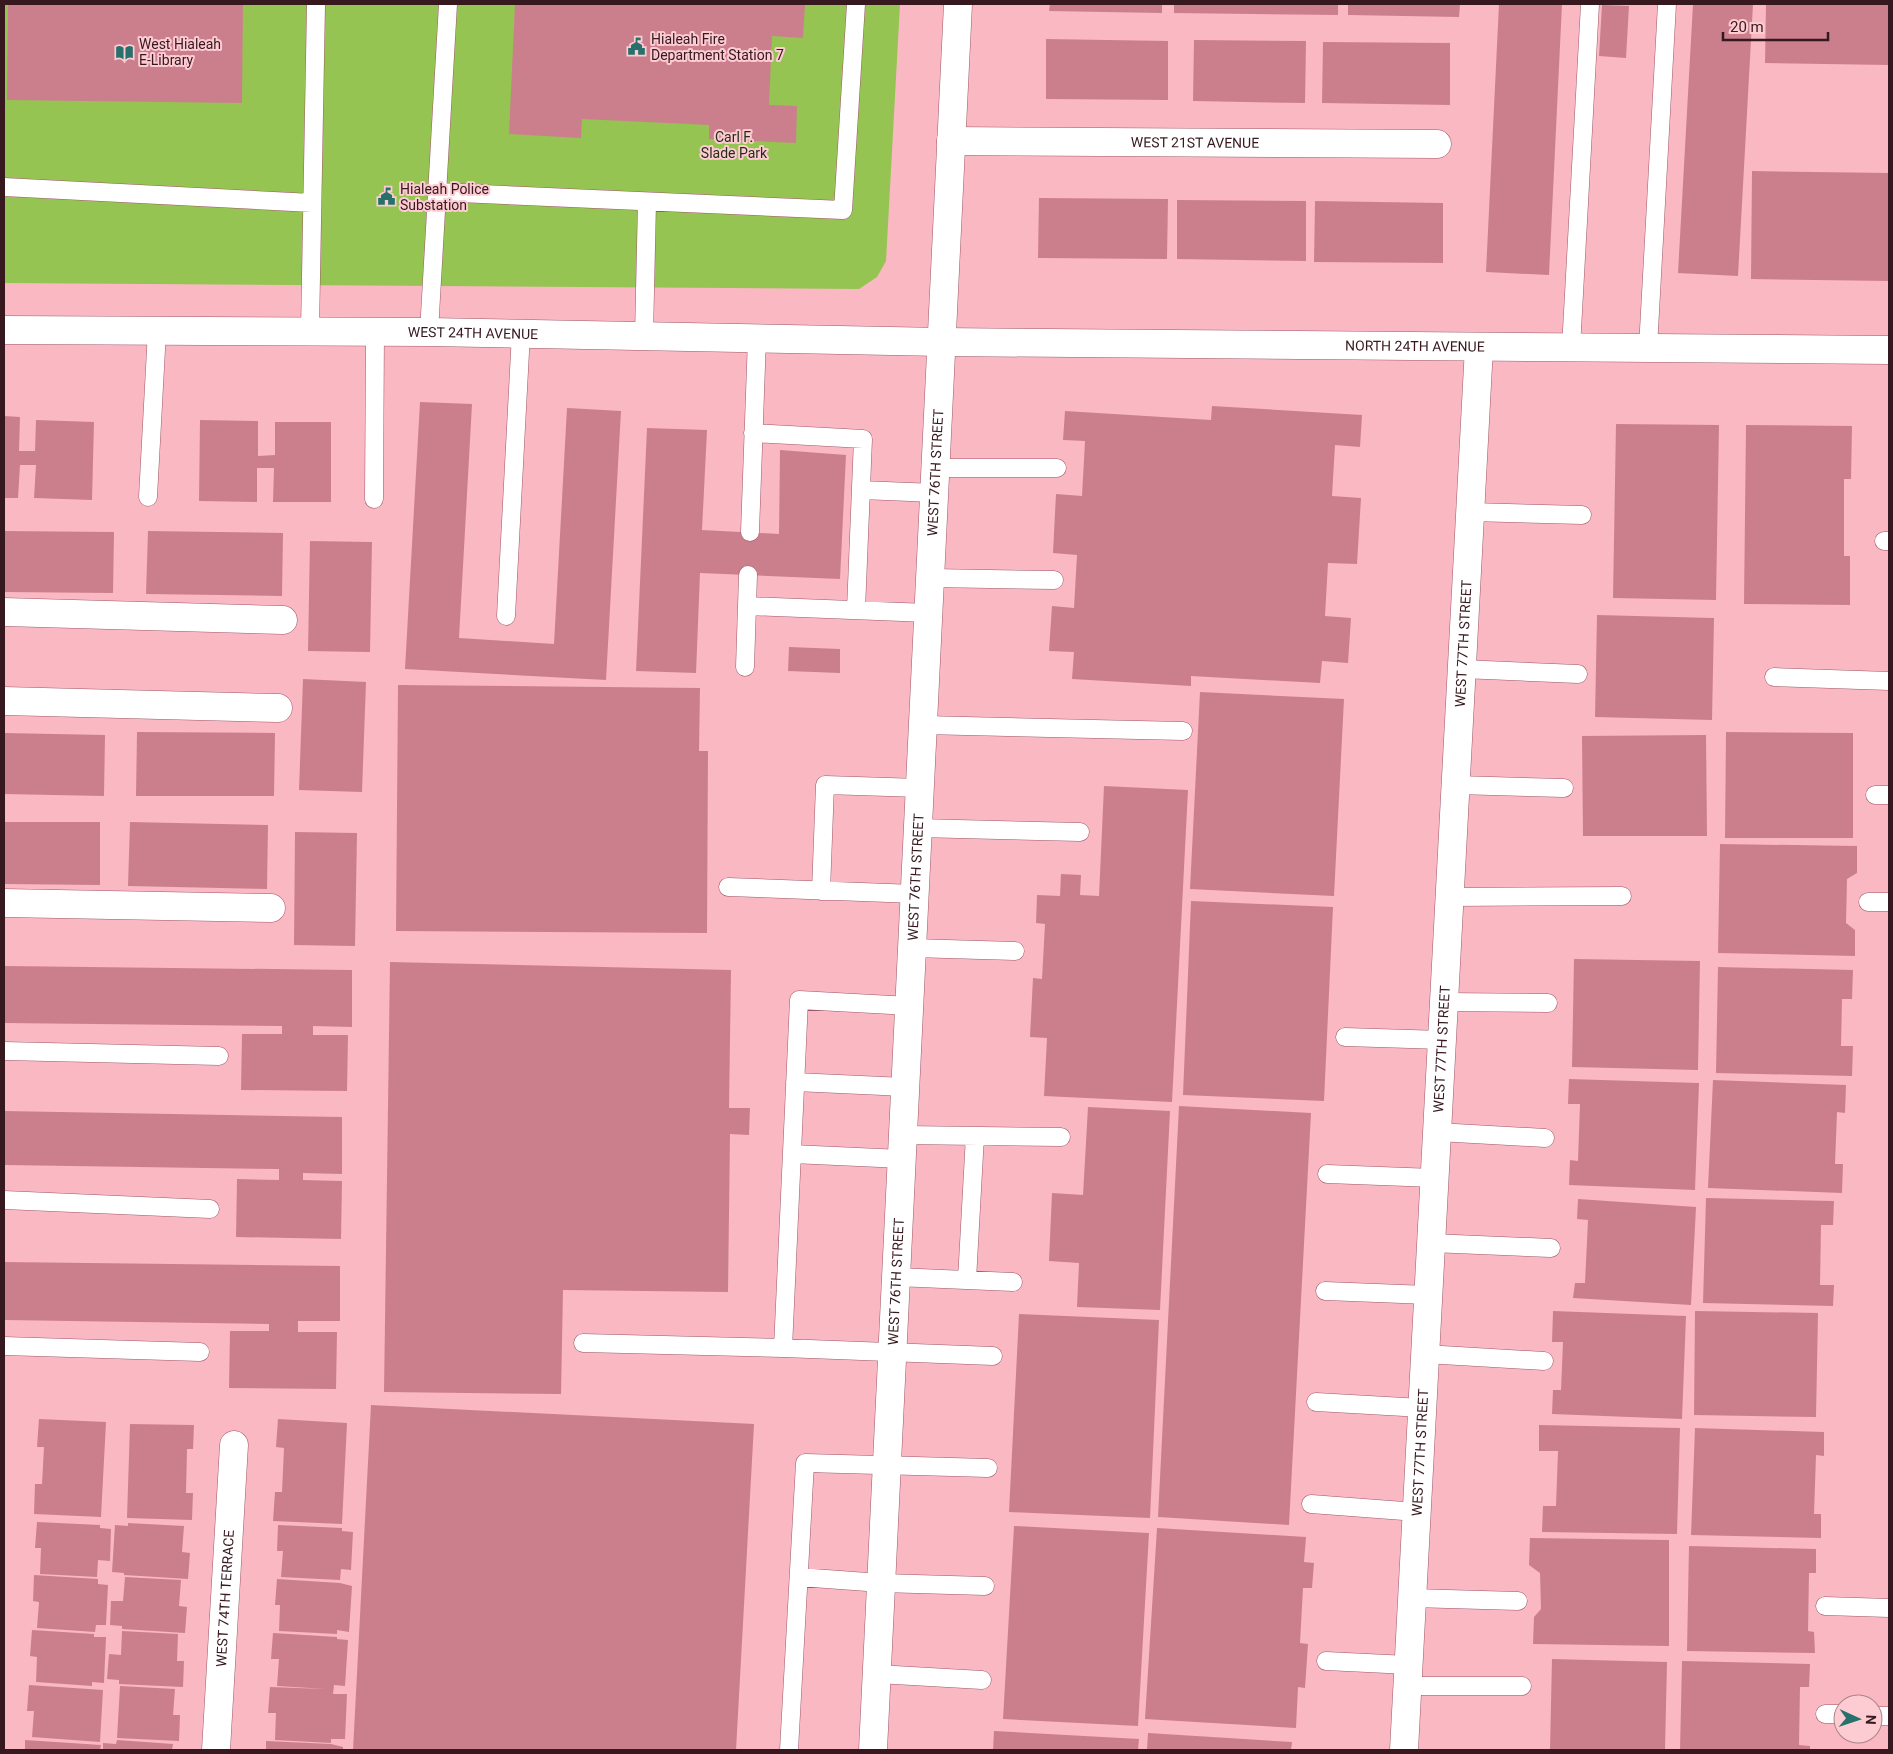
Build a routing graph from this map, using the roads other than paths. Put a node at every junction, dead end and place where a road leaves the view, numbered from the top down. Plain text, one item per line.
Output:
1 (316, 4) edge
2 (448, 4) edge
3 (856, 4) edge
4 (958, 4) edge
5 (1590, 4) edge
6 (1667, 4) edge
7 (951, 141) junction
8 (1437, 144) dead end
9 (4, 187) edge
10 (437, 192) junction
11 (647, 202) junction
12 (312, 203) junction
13 (4, 330) edge
14 (157, 331) junction
15 (310, 331) junction
16 (375, 332) junction
17 (429, 332) junction
18 (521, 333) junction
19 (644, 336) junction
20 (757, 338) junction
21 (942, 342) junction
22 (1479, 347) junction
23 (1571, 348) junction
24 (1648, 348) junction
25 (1889, 350) edge
26 (753, 434) junction
27 (1056, 468) dead end
28 (935, 481) junction
29 (861, 490) junction
30 (148, 496) dead end
31 (374, 499) dead end
32 (1470, 512) junction
33 (1582, 515) dead end
34 (750, 532) dead end
35 (748, 575) dead end
36 (930, 578) junction
37 (1054, 580) dead end
38 (747, 606) junction
39 (856, 610) junction
40 (4, 612) edge
41 (928, 613) junction
42 (506, 616) dead end
43 (283, 620) dead end
44 (745, 667) dead end
45 (1462, 669) junction
46 (1578, 674) dead end
47 (1774, 677) dead end
48 (1889, 681) edge
49 (4, 700) edge
50 (278, 708) dead end
51 (923, 725) junction
52 (1183, 731) dead end
53 (1456, 785) junction
54 (920, 788) junction
55 (1564, 788) dead end
56 (918, 828) junction
57 (1080, 832) dead end
58 (728, 888) dead end
59 (821, 891) junction
60 (915, 894) junction
61 (1622, 896) dead end
62 (1450, 897) junction
63 (1868, 902) dead end
64 (1889, 902) edge
65 (4, 903) edge
66 (271, 908) dead end
67 (912, 948) junction
68 (1015, 951) dead end
69 (1444, 1002) junction
70 (1548, 1003) dead end
71 (910, 1006) junction
72 (1345, 1037) dead end
73 (1442, 1040) junction
74 (4, 1051) edge
75 (219, 1056) dead end
76 (795, 1082) junction
77 (905, 1087) junction
78 (1437, 1132) junction
79 (975, 1136) junction
80 (1061, 1137) dead end
81 (1545, 1138) dead end
82 (903, 1147) junction
83 (792, 1154) junction
84 (1328, 1174) dead end
85 (1434, 1178) junction
86 (4, 1200) edge
87 (210, 1209) dead end
88 (1431, 1242) junction
89 (1551, 1248) dead end
90 (896, 1277) junction
91 (967, 1280) junction
92 (1013, 1282) dead end
93 (1325, 1291) dead end
94 (1428, 1295) junction
95 (583, 1343) dead end
96 (4, 1346) edge
97 (783, 1348) junction
98 (200, 1352) dead end
99 (892, 1354) junction
100 (1425, 1354) junction
101 (993, 1356) dead end
102 (1544, 1361) dead end
103 (1316, 1402) dead end
104 (1422, 1408) junction
105 (234, 1444) dead end
106 (887, 1464) junction
107 (988, 1468) dead end
108 (1311, 1504) dead end
109 (1417, 1512) junction
110 (799, 1577) junction
111 (881, 1583) junction
112 (985, 1586) dead end
113 (1412, 1598) junction
114 (1518, 1601) dead end
115 (1825, 1606) dead end
116 (1889, 1608) edge
117 (1326, 1661) dead end
118 (877, 1674) junction
119 (1408, 1675) junction
120 (982, 1680) dead end
121 (1522, 1686) dead end
122 (1825, 1714) dead end
123 (1833, 1714) edge
124 (216, 1750) edge
125 (789, 1750) edge
126 (873, 1750) edge
127 (1404, 1750) edge

1 - 12 lane
2 - 10 lane
3 - 11 lane
4 - 7 street, WEST 76TH STREET
5 - 23 lane
6 - 24 lane
7 - 8 street, WEST 21ST AVENUE
7 - 21 street, WEST 76TH STREET
9 - 12 lane
10 - 11 lane
10 - 17 lane
11 - 19 lane
12 - 15 lane
13 - 14 street, WEST 24TH AVENUE
14 - 15 street, WEST 24TH AVENUE
14 - 30 lane
15 - 16 street, WEST 24TH AVENUE
16 - 17 street, WEST 24TH AVENUE
16 - 31 lane
17 - 18 street, WEST 24TH AVENUE
18 - 19 street, WEST 24TH AVENUE
18 - 42 lane
19 - 20 street, WEST 24TH AVENUE
20 - 21 street, WEST 24TH AVENUE
20 - 26 lane
21 - 22 street, NORTH 24TH AVENUE
21 - 28 street, WEST 76TH STREET
22 - 23 street, NORTH 24TH AVENUE
22 - 32 street, WEST 77TH STREET
23 - 24 street, NORTH 24TH AVENUE
24 - 25 street, NORTH 24TH AVENUE
26 - 29 lane
26 - 34 lane
27 - 28 lane
28 - 29 lane
28 - 36 street, WEST 76TH STREET
29 - 39 lane
32 - 33 lane
32 - 45 street, WEST 77TH STREET
35 - 38 lane
36 - 37 lane
36 - 41 street, WEST 76TH STREET
38 - 39 lane
38 - 44 lane
39 - 41 lane
40 - 43 street
41 - 51 street, WEST 76TH STREET
45 - 46 lane
45 - 53 street, WEST 77TH STREET
47 - 48 lane
49 - 50 street
51 - 52 lane
51 - 54 street, WEST 76TH STREET
53 - 55 lane
53 - 62 street, WEST 77TH STREET
54 - 56 street, WEST 76TH STREET
54 - 59 lane
56 - 57 lane
56 - 60 street, WEST 76TH STREET
58 - 59 lane
59 - 60 lane
60 - 67 street, WEST 76TH STREET
61 - 62 lane
62 - 69 street, WEST 77TH STREET
63 - 64 lane
65 - 66 street
67 - 68 lane
67 - 71 street, WEST 76TH STREET
69 - 70 lane
69 - 73 street, WEST 77TH STREET
71 - 76 lane
71 - 77 street, WEST 76TH STREET
72 - 73 lane
73 - 78 street, WEST 77TH STREET
74 - 75 lane
76 - 77 lane
76 - 83 lane
77 - 82 street, WEST 76TH STREET
78 - 81 lane
78 - 85 street, WEST 77TH STREET
79 - 80 lane
79 - 82 lane
79 - 91 lane
82 - 83 lane
82 - 90 street, WEST 76TH STREET
83 - 97 lane
84 - 85 lane
85 - 88 street, WEST 77TH STREET
86 - 87 lane
88 - 89 lane
88 - 94 street, WEST 77TH STREET
90 - 91 lane
90 - 99 street, WEST 76TH STREET
91 - 92 lane
93 - 94 lane
94 - 100 street, WEST 77TH STREET
95 - 97 lane
96 - 98 lane
97 - 99 lane
99 - 101 lane
99 - 106 street, WEST 76TH STREET
100 - 102 lane
100 - 104 street, WEST 77TH STREET
103 - 104 lane
104 - 109 street, WEST 77TH STREET
105 - 124 street, WEST 74TH TERRACE
106 - 107 lane
106 - 110 lane
106 - 111 street, WEST 76TH STREET
108 - 109 lane
109 - 113 street, WEST 77TH STREET
110 - 111 lane
110 - 125 lane
111 - 112 lane
111 - 118 street, WEST 76TH STREET
113 - 114 lane
113 - 119 street, WEST 77TH STREET
115 - 116 lane
117 - 119 lane
118 - 120 lane
118 - 126 street, WEST 76TH STREET
119 - 121 lane
119 - 127 street, WEST 77TH STREET
122 - 123 lane

